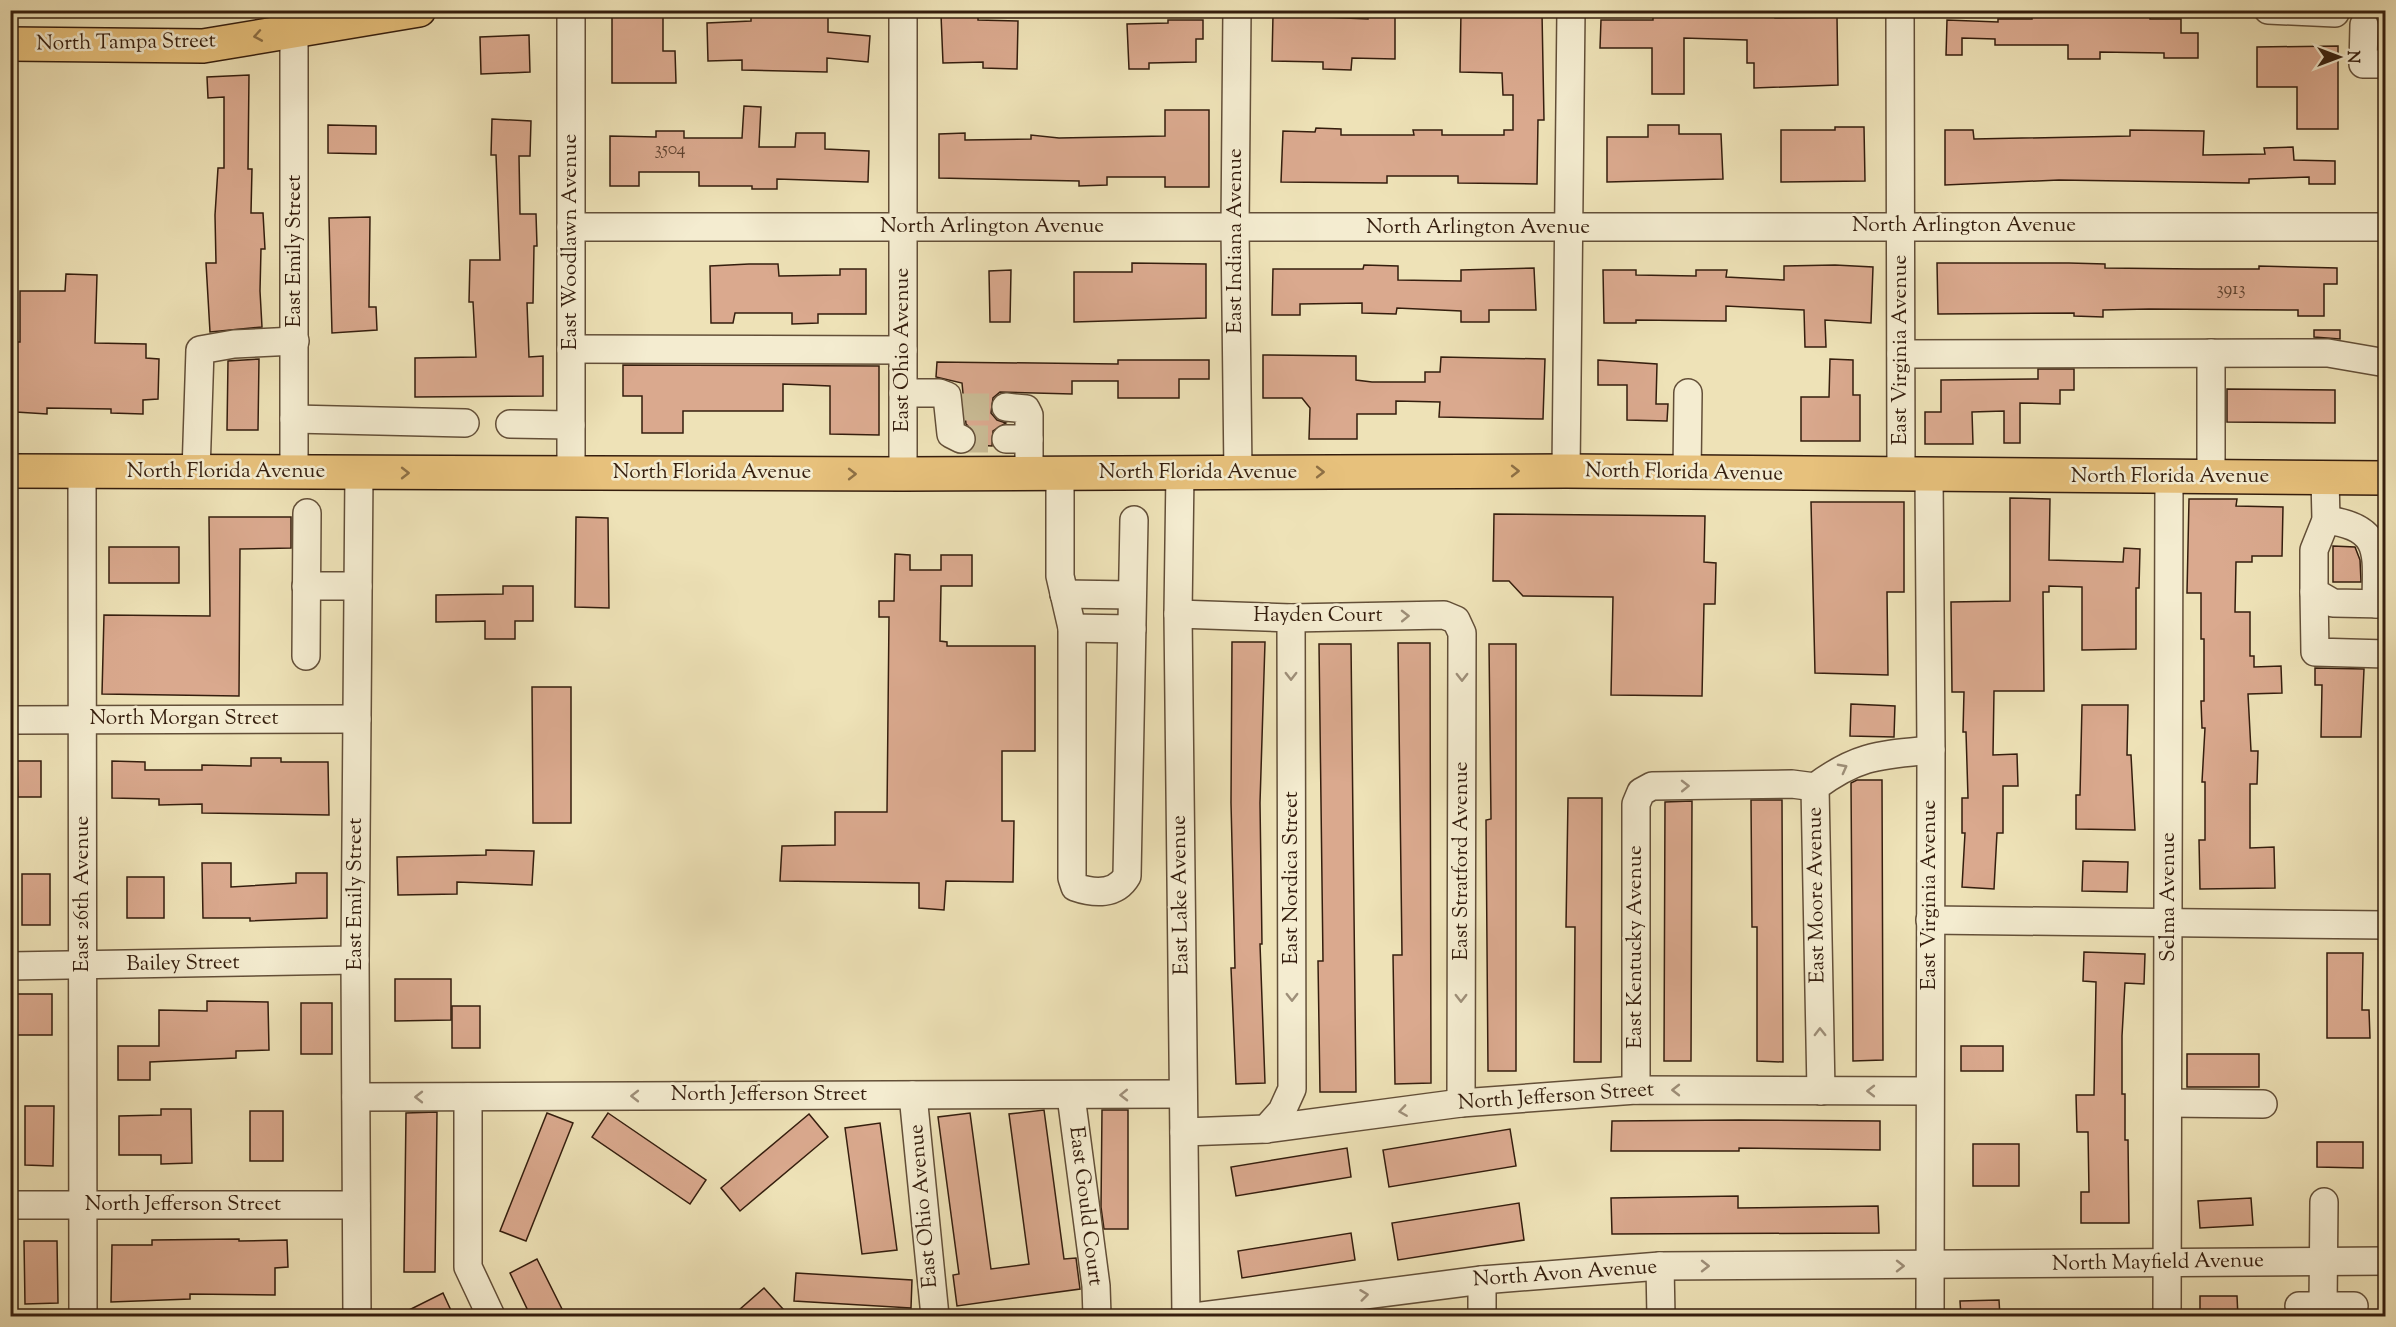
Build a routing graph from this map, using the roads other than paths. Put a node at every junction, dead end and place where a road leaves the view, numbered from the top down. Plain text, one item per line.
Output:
1 (419, 10) edge
2 (571, 10) edge
3 (903, 10) edge
4 (1237, 10) edge
5 (1570, 10) edge
6 (1900, 10) edge
7 (2268, 10) edge
8 (2335, 12) edge
9 (295, 20) edge
10 (2375, 26) edge
11 (10, 44) edge
12 (2385, 64) edge
13 (1901, 225) junction
14 (903, 226) junction
15 (571, 227) junction
16 (1235, 227) junction
17 (2385, 227) edge
18 (1567, 228) junction
19 (295, 341) junction
20 (571, 349) junction
21 (903, 350) junction
22 (2211, 352) junction
23 (1901, 354) junction
24 (2385, 363) edge
25 (903, 393) junction
26 (1688, 393) dead end
27 (1006, 407) tunnel mouth
28 (294, 420) junction
29 (465, 423) dead end
30 (510, 424) dead end
31 (571, 425) junction
32 (961, 439) dead end
33 (10, 471) edge
34 (1566, 471) junction
35 (82, 472) junction
36 (196, 472) junction
37 (294, 472) junction
38 (359, 472) junction
39 (1238, 472) junction
40 (571, 473) junction
41 (1045, 473) junction
42 (1180, 473) junction
43 (1687, 473) junction
44 (903, 474) junction
45 (1915, 474) junction
46 (2169, 478) junction
47 (2211, 478) junction
48 (2325, 478) junction
49 (2385, 478) edge
50 (307, 513) dead end
51 (1134, 519) dead end
52 (2326, 520) junction
53 (306, 586) junction
54 (358, 586) junction
55 (2314, 592) junction
56 (1064, 594) junction
57 (1132, 595) junction
58 (2381, 604) edge
59 (1178, 614) junction
60 (1291, 618) junction
61 (1456, 620) joint
62 (1072, 628) junction
63 (1131, 629) junction
64 (2385, 654) edge
65 (306, 656) dead end
66 (357, 719) junction
67 (10, 720) edge
68 (82, 720) junction
69 (1932, 750) junction
70 (1815, 787) junction
71 (1930, 920) junction
72 (2170, 922) junction
73 (2385, 925) edge
74 (355, 960) junction
75 (10, 966) edge
76 (83, 966) junction
77 (1636, 1090) junction
78 (1821, 1091) junction
79 (1929, 1091) junction
80 (1183, 1094) junction
81 (913, 1095) junction
82 (1071, 1096) junction
83 (356, 1097) junction
84 (468, 1097) junction
85 (1461, 1103) junction
86 (2168, 1103) junction
87 (2263, 1104) dead end
88 (1266, 1129) junction
89 (1184, 1132) junction
90 (2324, 1202) dead end
91 (10, 1205) edge
92 (83, 1205) junction
93 (356, 1205) junction
94 (2324, 1262) junction
95 (2385, 1262) edge
96 (2167, 1263) junction
97 (1660, 1266) junction
98 (1930, 1266) junction
99 (1482, 1280) junction
100 (2354, 1306) dead end
101 (1298, 1310) edge
102 (83, 1317) edge
103 (357, 1317) edge
104 (491, 1317) edge
105 (935, 1317) edge
106 (1097, 1317) edge
107 (1186, 1317) edge
108 (1202, 1317) edge
109 (1482, 1317) edge
110 (1661, 1317) edge
111 (1930, 1317) edge
112 (2167, 1317) edge

1 - 9 main road, North Tampa Street
2 - 15 street, East Woodlawn Avenue
3 - 14 street, East Ohio Avenue
4 - 16 street, East Indiana Avenue
5 - 18 street
6 - 13 street, East Virginia Avenue
7 - 8 street
8 - 10 street
9 -> 11 main road, North Tampa Street
9 - 19 street, East Emily Street
10 - 12 street
13 - 17 street, North Arlington Avenue
13 - 18 street, North Arlington Avenue
13 - 23 street, East Virginia Avenue
14 - 15 street, North Arlington Avenue
14 - 16 street, North Arlington Avenue
14 - 21 street, East Ohio Avenue
15 - 20 street, East Woodlawn Avenue
16 - 18 street, North Arlington Avenue
16 - 39 street, East Indiana Avenue
18 - 34 street
19 - 28 street, East Emily Street
19 - 36 street
20 - 21 street
20 - 31 street, East Woodlawn Avenue
21 - 25 street, East Ohio Avenue
22 - 23 street
22 - 24 street
22 - 47 street
23 - 45 street, East Virginia Avenue
25 - 32 street
25 - 44 street, East Ohio Avenue
26 - 43 street
27 - 41 street
28 - 29 street
28 - 37 street, East Emily Street
30 - 31 street
31 - 40 street, East Woodlawn Avenue
33 - 35 main road, North Florida Avenue
39 -> 34 main road, North Florida Avenue
34 - 43 main road, North Florida Avenue
35 - 36 main road, North Florida Avenue
35 - 68 street, East 26th Avenue
36 - 37 main road, North Florida Avenue
37 - 38 main road, North Florida Avenue
38 -> 40 main road, North Florida Avenue
38 - 54 street, East Emily Street
39 - 42 main road, North Florida Avenue
40 -> 44 main road, North Florida Avenue
41 - 42 main road, North Florida Avenue
41 - 44 main road, North Florida Avenue
41 - 56 street
42 - 59 street, East Lake Avenue
43 - 45 main road, North Florida Avenue
45 - 46 main road, North Florida Avenue
45 - 69 street, East Virginia Avenue
46 - 47 main road, North Florida Avenue
46 - 72 street, Selma Avenue
47 - 48 main road, North Florida Avenue
48 - 49 main road, North Florida Avenue
48 - 52 street
50 - 53 street
51 - 57 street
52 - 55 street
52 - 58 street
53 - 54 street
53 - 65 street
54 - 66 street, East Emily Street
55 - 58 street
55 - 64 street
56 - 57 street
56 - 62 street
57 - 63 street
59 - 60 street, Hayden Court
59 - 80 street, East Lake Avenue
60 -> 61 street, Hayden Court
60 -> 88 street, East Nordica Street
61 -> 85 street, East Stratford Avenue
62 - 63 street
62 - 63 street
66 - 68 street, North Morgan Street
66 - 74 street, East Emily Street
67 - 68 street, North Morgan Street
68 - 76 street, East 26th Avenue
70 -> 69 street, East Moore Avenue
69 - 71 street, East Virginia Avenue
77 -> 70 street, East Kentucky Avenue
78 -> 70 street, East Moore Avenue
71 - 72 street
71 - 79 street, East Virginia Avenue
72 - 73 street
72 - 86 street, Selma Avenue
74 - 76 street, Bailey Street
74 - 83 street, East Emily Street
75 - 76 street, Bailey Street
76 - 92 street, East 26th Avenue
78 -> 77 street, North Jefferson Street
77 - 85 street, North Jefferson Street
79 -> 78 street, North Jefferson Street
79 - 98 street, East Virginia Avenue
80 -> 82 street, North Jefferson Street
80 - 89 street, East Lake Avenue
81 - 82 street, North Jefferson Street
81 -> 84 street, North Jefferson Street
81 - 105 street, East Ohio Avenue
82 - 106 street, East Gould Court
84 -> 83 street, North Jefferson Street
83 - 93 street, East Emily Street
84 - 104 street
85 -> 88 street, North Jefferson Street
86 - 87 street
86 - 96 street, Selma Avenue
88 - 89 street, North Jefferson Street
89 - 107 street, East Lake Avenue
90 - 94 street
91 - 92 street, North Jefferson Street
92 - 93 street, North Jefferson Street
92 - 102 street, East 26th Avenue
93 - 103 street, East Emily Street
94 - 95 street, North Mayfield Avenue
94 - 96 street, North Mayfield Avenue
94 - 100 street
96 - 98 street, North Mayfield Avenue
96 - 112 street, Selma Avenue
97 -> 98 street, North Avon Avenue
97 - 99 street, North Avon Avenue
97 - 110 street
98 - 111 street, East Virginia Avenue
101 -> 99 street, North Avon Avenue
99 - 109 street
101 - 108 street, North Avon Avenue

